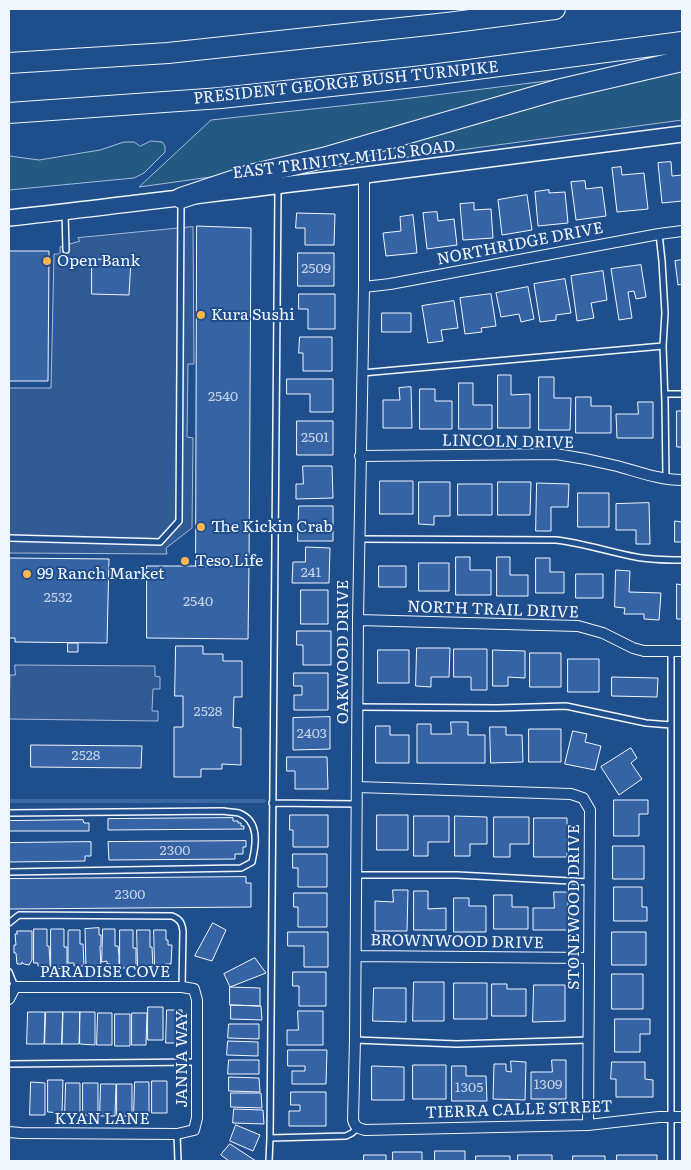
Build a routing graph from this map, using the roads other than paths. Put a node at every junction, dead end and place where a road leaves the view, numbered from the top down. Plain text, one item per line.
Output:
1 (555, 9) edge
2 (682, 42) edge
3 (682, 61) edge
4 (9, 62) edge
5 (9, 113) edge
6 (682, 134) edge
7 (364, 176) junction
8 (278, 186) junction
9 (181, 198) junction
10 (65, 212) junction
11 (9, 218) edge
12 (682, 231) edge
13 (659, 234) junction
14 (66, 250) dead end
15 (364, 287) junction
16 (663, 346) junction
17 (361, 373) junction
18 (665, 394) junction
19 (682, 394) edge
20 (360, 456) junction
21 (666, 479) junction
22 (682, 480) edge
23 (9, 538) edge
24 (360, 539) junction
25 (682, 560) edge
26 (358, 620) junction
27 (671, 651) junction
28 (682, 651) edge
29 (358, 707) junction
30 (671, 726) junction
31 (357, 788) junction
32 (272, 803) junction
33 (357, 804) junction
34 (9, 813) edge
35 (9, 872) edge
36 (356, 875) junction
37 (589, 882) junction
38 (9, 923) edge
39 (356, 956) junction
40 (588, 958) junction
41 (9, 972) edge
42 (15, 987) junction
43 (182, 987) junction
44 (194, 989) joint
45 (9, 999) edge
46 (355, 1040) junction
47 (588, 1040) junction
48 (197, 1062) junction
49 (9, 1064) edge
50 (671, 1117) junction
51 (682, 1117) edge
52 (588, 1125) junction
53 (357, 1128) junction
54 (194, 1130) joint
55 (9, 1132) edge
56 (177, 1134) junction
57 (270, 1138) junction
58 (178, 1161) edge
59 (269, 1161) edge
60 (671, 1161) edge

1 - 4 highway
2 - 5 highway, PRESIDENT GEORGE BUSH TURNPIKE
3 - 9 highway
6 - 7 main road, EAST TRINITY MILLS ROAD
7 - 8 main road, EAST TRINITY MILLS ROAD
7 - 15 street, OAKWOOD DRIVE
8 - 9 main road, EAST TRINITY MILLS ROAD
8 - 32 lane
9 - 10 main road, EAST TRINITY MILLS ROAD
9 - 23 lane
10 - 11 main road, EAST TRINITY MILLS ROAD
10 - 14 lane
12 - 13 street, NORTHRIDGE DRIVE
13 - 15 street, NORTHRIDGE DRIVE
13 - 16 lane
15 - 17 street, OAKWOOD DRIVE
16 - 17 lane
16 - 18 lane
17 - 20 street, OAKWOOD DRIVE
18 - 19 lane
18 - 21 lane
20 - 21 street, LINCOLN DRIVE
20 - 24 street, OAKWOOD DRIVE
21 - 22 street, LINCOLN DRIVE
24 - 25 lane
24 - 26 street, OAKWOOD DRIVE
26 - 27 street, NORTH TRAIL DRIVE
26 - 29 street, OAKWOOD DRIVE
27 - 28 street, NORTH TRAIL DRIVE
27 - 30 lane
29 - 30 lane
29 - 31 street, OAKWOOD DRIVE
30 - 50 lane
31 - 33 street, OAKWOOD DRIVE
31 - 37 street, STONEWOOD DRIVE
32 - 33 lane
32 - 57 lane
33 - 36 street, OAKWOOD DRIVE
34 - 35 lane
36 - 37 lane
36 - 39 street, OAKWOOD DRIVE
37 - 40 street, STONEWOOD DRIVE
38 - 43 lane
39 - 40 street, BROWNWOOD DRIVE
39 - 46 street, OAKWOOD DRIVE
40 - 47 street, STONEWOOD DRIVE
41 - 42 lane
42 - 43 street, PARADISE COVE
42 - 45 street
43 - 44 street, PARADISE COVE
44 - 48 street, JANNA WAY
46 - 47 lane
46 - 53 street, OAKWOOD DRIVE
47 - 52 street, STONEWOOD DRIVE
48 - 49 lane
48 - 54 street, JANNA WAY
50 - 51 street, TIERRA CALLE STREET
50 - 52 street, TIERRA CALLE STREET
50 - 60 lane
52 - 53 street, TIERRA CALLE STREET
53 - 57 lane
54 - 56 street, KYAN LANE
55 - 56 street, KYAN LANE
56 - 58 lane
57 - 59 lane

